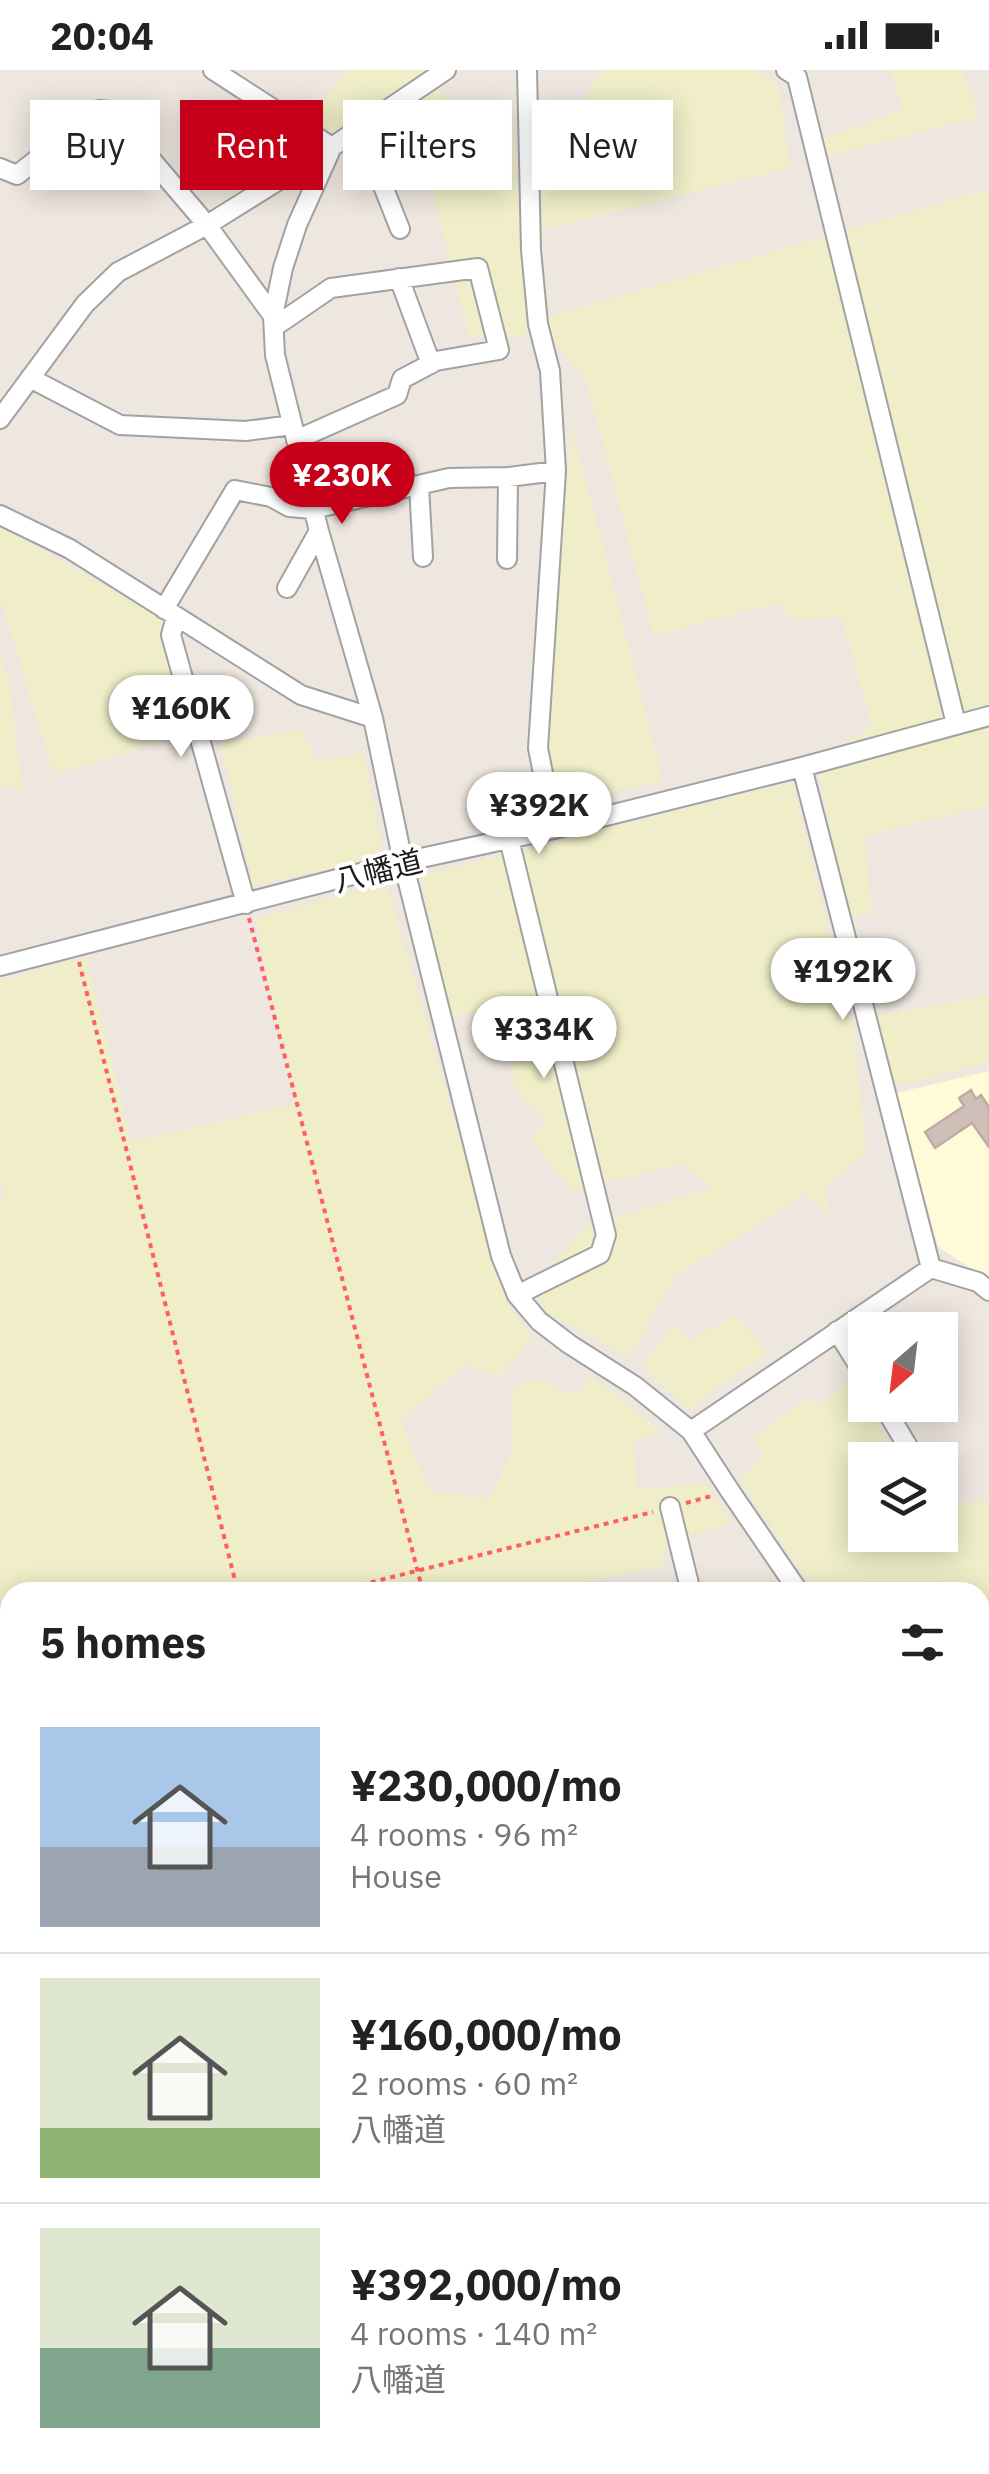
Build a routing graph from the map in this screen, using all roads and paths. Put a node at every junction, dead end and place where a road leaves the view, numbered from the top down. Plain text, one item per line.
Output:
1 (213, 70) edge
2 (446, 70) edge
3 (527, 70) edge
4 (786, 70) edge
5 (402, 100) edge
6 (343, 140) edge
7 (332, 147) junction
8 (0, 168) edge
9 (385, 190) edge
10 (207, 225) junction
11 (400, 229) dead end
12 (399, 278) junction
13 (274, 322) junction
14 (431, 364) junction
15 (30, 378) junction
16 (0, 418) edge
17 (294, 432) junction
18 (556, 471) junction
19 (508, 477) junction
20 (420, 486) junction
21 (313, 509) junction
22 (0, 515) edge
23 (319, 531) junction
24 (422, 557) dead end
25 (507, 559) dead end
26 (288, 588) dead end
27 (170, 613) junction
28 (989, 716) edge
29 (373, 718) junction
30 (956, 724) junction
31 (802, 767) junction
32 (554, 830) junction
33 (509, 840) junction
34 (403, 862) junction
35 (246, 904) junction
36 (76, 947) junction
37 (0, 966) edge
38 (931, 1268) junction
39 (989, 1291) edge
40 (518, 1295) junction
41 (837, 1331) junction
42 (848, 1349) edge
43 (691, 1430) junction
44 (730, 1491) junction
45 (670, 1508) junction
46 (418, 1571) junction
47 (235, 1582) edge
48 (373, 1582) edge
49 (421, 1582) edge
50 (688, 1582) edge
51 (792, 1582) edge

1 - 7 street
2 - 5 street
3 - 18 street
4 - 30 street
6 - 7 street
7 - 10 street
7 - 13 street
8 - 10 street
9 - 11 street
10 - 13 street
10 - 15 street
12 - 13 street
12 - 14 street
12 - 14 street
13 - 17 street
14 - 17 street
15 - 16 street
15 - 17 street
17 - 21 street
18 - 19 street
18 - 32 street
19 - 20 street
19 - 25 street
20 - 21 street
20 - 24 street
21 - 23 street
21 - 27 street
22 - 27 street
23 - 26 street
23 - 29 street
27 - 29 street
27 - 35 street
28 - 30 street, 八幡道
29 - 34 street
30 - 31 street, 八幡道
31 - 32 street, 八幡道
31 - 38 street
32 - 33 street, 八幡道
33 - 34 street, 八幡道
33 - 40 street
34 - 35 street, 八幡道
34 - 40 street
35 - 36 street, 八幡道
35 - 46 path
36 - 37 street, 八幡道
36 - 47 path
38 - 39 street
38 - 41 street
40 - 43 street
41 - 42 street
41 - 43 street
43 - 44 street
44 - 45 path
44 - 51 street
45 - 46 path
45 - 50 street
46 - 48 path
46 - 49 path

